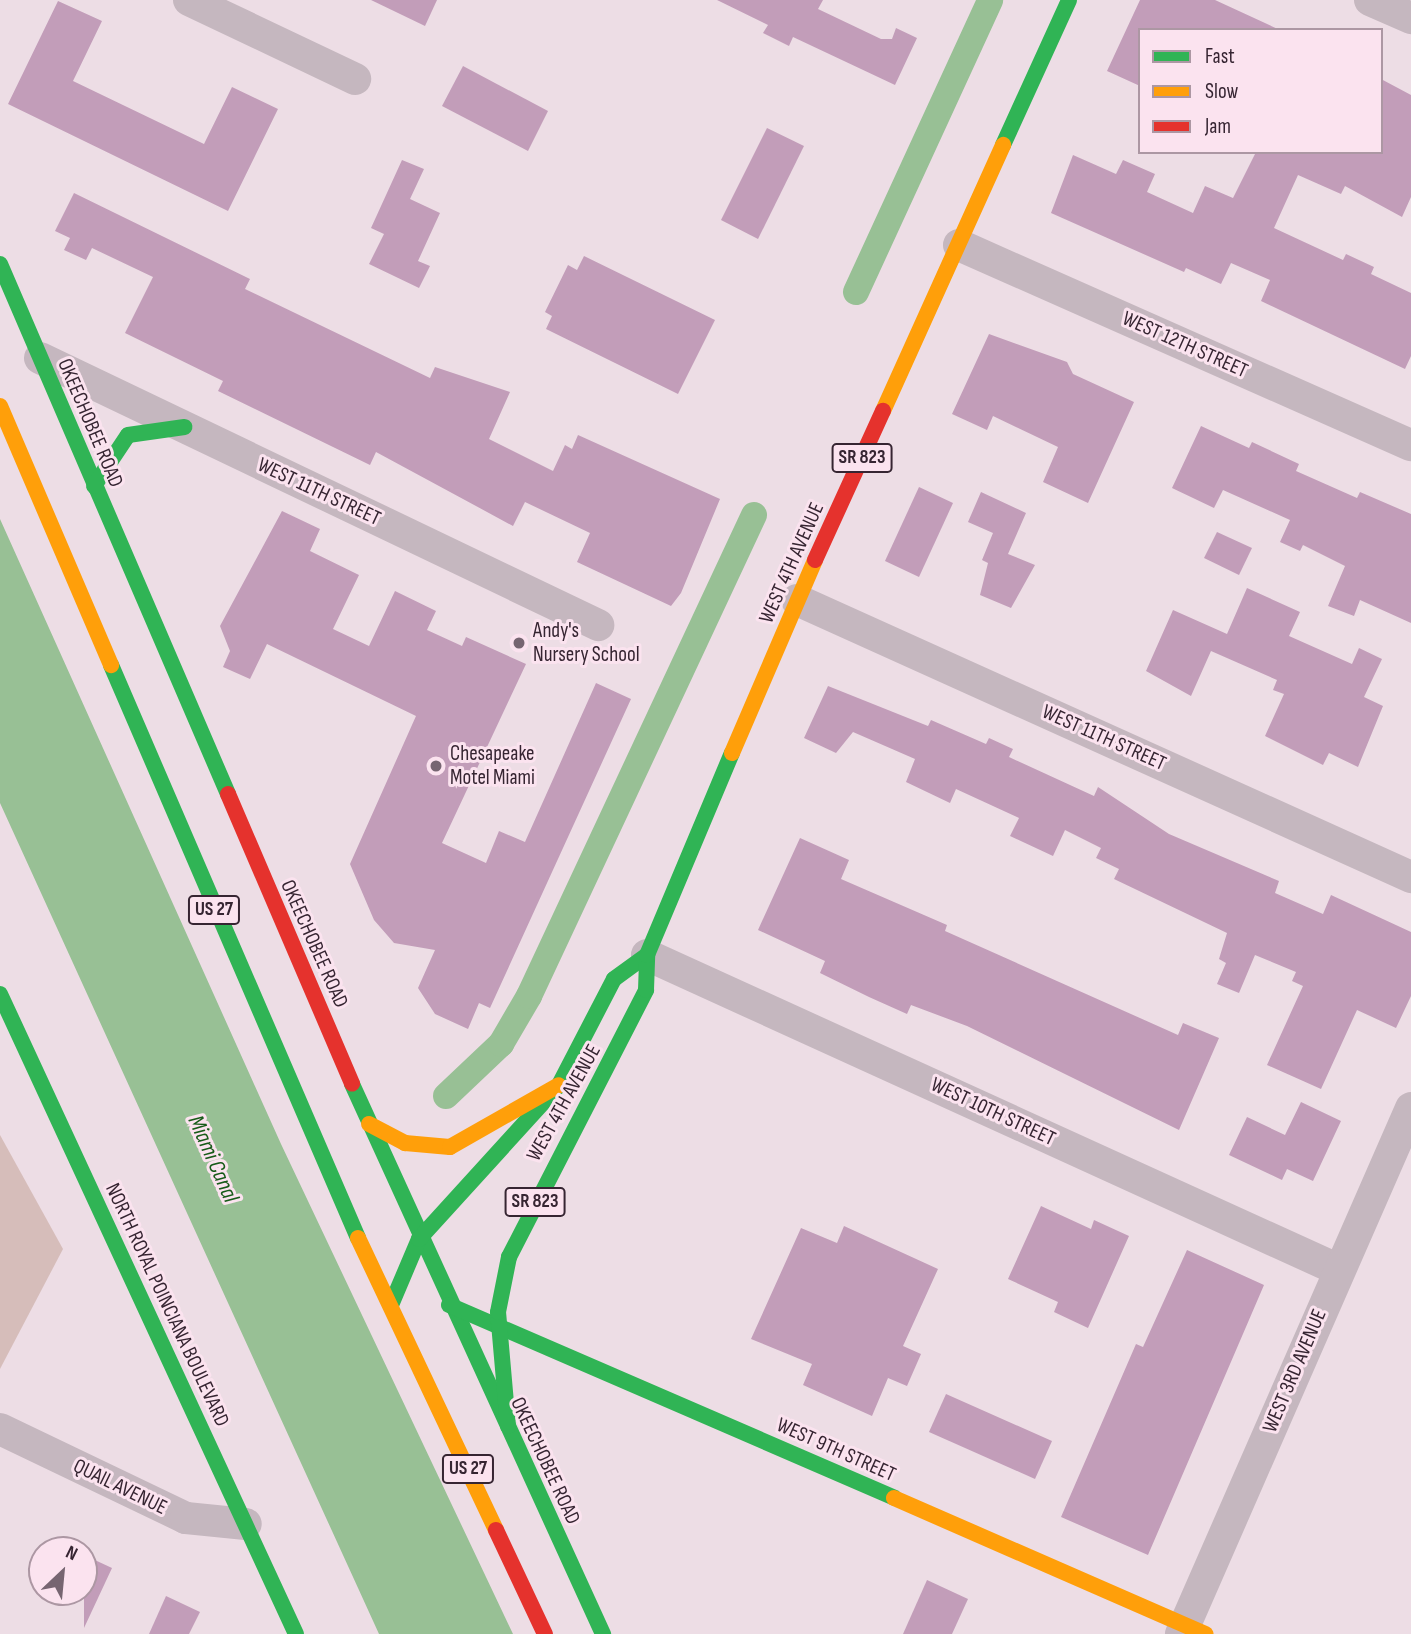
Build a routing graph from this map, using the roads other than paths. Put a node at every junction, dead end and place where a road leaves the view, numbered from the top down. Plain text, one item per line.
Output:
1 (189, 0) edge
2 (1069, 0) edge
3 (1370, 0) edge
4 (1411, 18) edge
5 (355, 79) dead end
6 (959, 244) junction
7 (0, 264) edge
8 (12, 344) dead end
9 (40, 358) junction
10 (0, 406) edge
11 (184, 427) junction
12 (1411, 445) edge
13 (94, 486) junction
14 (797, 600) junction
15 (598, 625) dead end
16 (1411, 877) edge
17 (647, 955) junction
18 (0, 994) edge
19 (559, 1084) junction
20 (1411, 1108) edge
21 (369, 1124) junction
22 (419, 1240) junction
23 (362, 1248) junction
24 (1339, 1270) junction
25 (400, 1279) junction
26 (391, 1304) junction
27 (449, 1305) junction
28 (499, 1325) junction
29 (0, 1429) edge
30 (509, 1435) junction
31 (246, 1524) junction
32 (1191, 1631) edge
33 (292, 1632) edge
34 (545, 1634) edge
35 (603, 1634) edge

1 - 5 street
2 - 6 main road, WEST 4TH AVENUE / SR 823
3 - 4 street
6 - 12 street, WEST 12TH STREET
6 - 14 main road, WEST 4TH AVENUE / SR 823
7 - 9 main road, OKEECHOBEE ROAD / US 27
8 - 9 main road
9 - 11 street, WEST 11TH STREET
9 - 13 main road, OKEECHOBEE ROAD / US 27
10 - 23 main road, US 27
11 - 13 main road
11 - 15 street, WEST 11TH STREET
13 - 21 main road, OKEECHOBEE ROAD / US 27
14 - 16 street, WEST 11TH STREET
14 - 17 main road, WEST 4TH AVENUE / SR 823
17 - 19 main road, WEST 4TH AVENUE / SR 823
17 - 24 street, WEST 10TH STREET
17 - 28 main road, WEST 4TH AVENUE / SR 823
18 - 31 main road, NORTH ROYAL POINCIANA BOULEVARD
19 - 21 main road
19 - 22 main road, WEST 4TH AVENUE / SR 823
20 - 24 street, WEST 3RD AVENUE
21 - 22 main road, OKEECHOBEE ROAD / US 27
22 - 25 main road, WEST 4TH AVENUE / SR 823
22 - 27 main road, OKEECHOBEE ROAD / US 27
23 - 25 main road, WEST 9TH STREET
23 - 26 main road, US 27
24 - 32 street, WEST 3RD AVENUE
25 - 26 main road, WEST 4TH AVENUE / SR 823
25 - 27 main road, WEST 9TH STREET
26 - 34 main road, US 27
27 - 28 main road, WEST 9TH STREET
27 - 30 main road, OKEECHOBEE ROAD / US 27
28 - 30 main road, WEST 4TH AVENUE / SR 823
28 - 32 main road, WEST 9TH STREET
29 - 31 street, QUAIL AVENUE
30 - 35 main road, OKEECHOBEE ROAD / US 27
31 - 33 main road, NORTH ROYAL POINCIANA BOULEVARD

